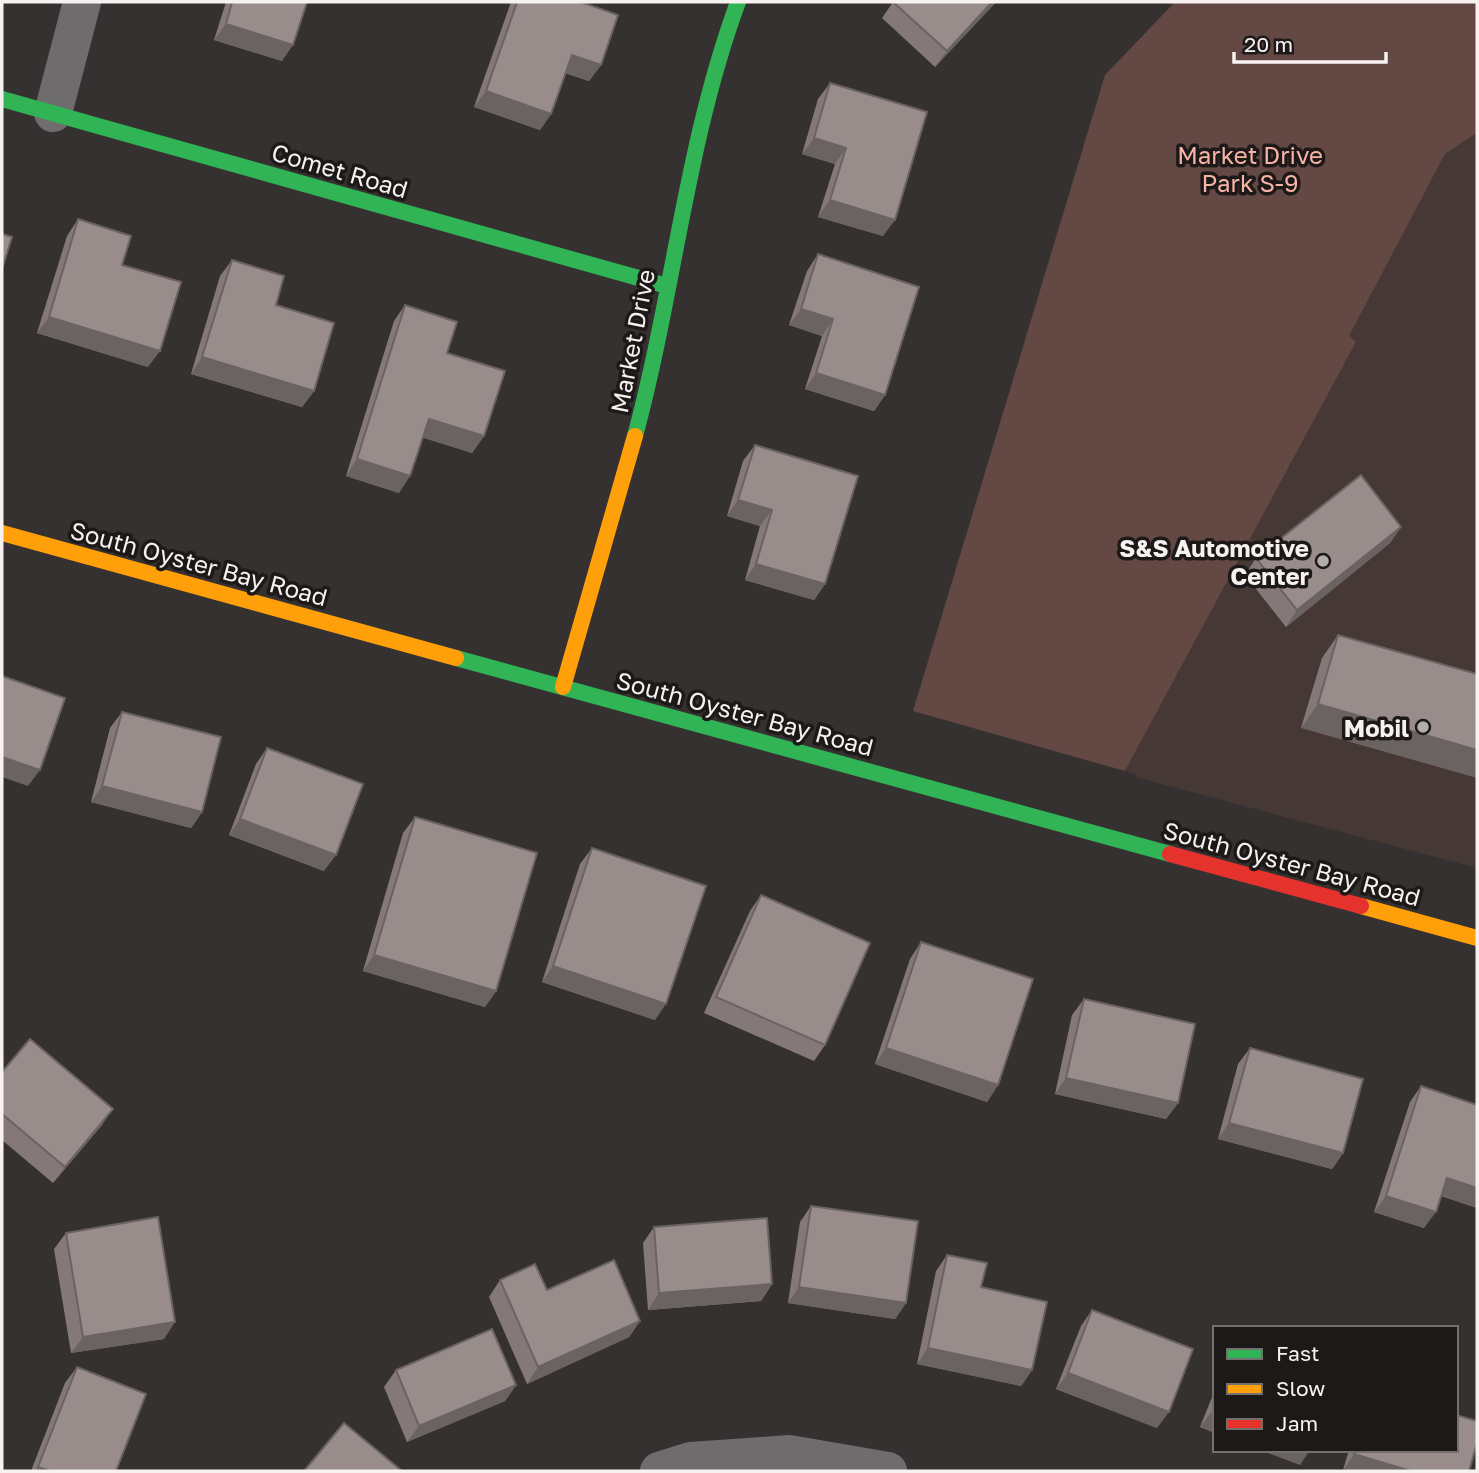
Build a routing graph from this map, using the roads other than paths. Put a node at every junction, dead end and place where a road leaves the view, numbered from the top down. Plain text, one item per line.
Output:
1 (82, 2) edge
2 (738, 2) edge
3 (2, 99) edge
4 (53, 113) junction
5 (667, 286) junction
6 (2, 533) edge
7 (563, 687) junction
8 (1477, 938) edge
9 (659, 1471) edge
10 (888, 1471) edge

1 - 4 street
2 - 5 main road, Market Drive
3 - 4 main road, Comet Road
4 - 5 main road, Comet Road
5 - 7 main road, Market Drive
6 - 7 main road, South Oyster Bay Road
7 - 8 main road, South Oyster Bay Road
9 - 10 street

